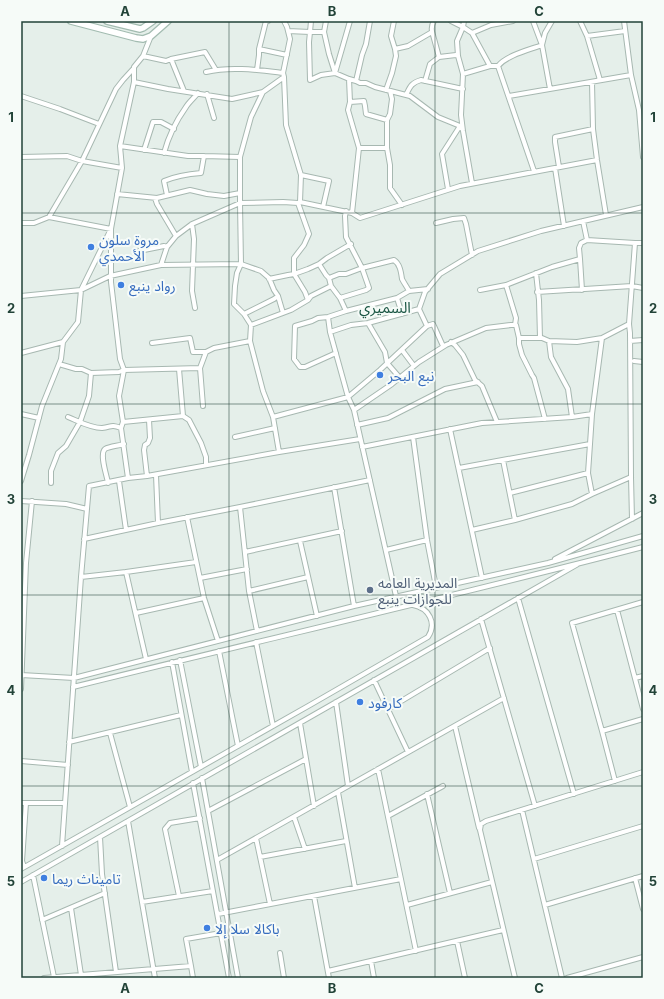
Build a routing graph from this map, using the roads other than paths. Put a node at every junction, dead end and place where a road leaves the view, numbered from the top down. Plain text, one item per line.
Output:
1 (71, 21) edge
2 (107, 21) edge
3 (168, 21) edge
4 (268, 21) edge
5 (284, 21) edge
6 (311, 21) edge
7 (326, 21) edge
8 (350, 21) edge
9 (370, 21) edge
10 (394, 21) edge
11 (434, 21) edge
12 (451, 21) edge
13 (464, 21) edge
14 (512, 21) edge
15 (533, 21) edge
16 (552, 21) edge
17 (580, 21) edge
18 (624, 21) edge
19 (152, 22) edge
20 (463, 28) junction
21 (288, 31) junction
22 (625, 31) junction
23 (310, 32) junction
24 (324, 32) junction
25 (432, 32) junction
26 (472, 33) junction
27 (151, 36) junction
28 (587, 36) junction
29 (542, 46) junction
30 (259, 49) junction
31 (395, 49) junction
32 (287, 55) junction
33 (143, 56) junction
34 (458, 56) junction
35 (439, 57) junction
36 (171, 59) junction
37 (490, 66) junction
38 (498, 66) junction
39 (134, 67) junction
40 (216, 70) junction
41 (257, 70) junction
42 (206, 72) dead end
43 (335, 73) junction
44 (463, 74) junction
45 (284, 75) junction
46 (631, 75) junction
47 (349, 79) junction
48 (600, 80) junction
49 (356, 81) junction
50 (134, 82) junction
51 (425, 82) junction
52 (592, 82) junction
53 (463, 89) junction
54 (550, 89) junction
55 (388, 90) junction
56 (184, 91) junction
57 (264, 92) junction
58 (198, 93) junction
59 (207, 94) junction
60 (21, 96) edge
61 (406, 96) junction
62 (508, 96) junction
63 (350, 102) junction
64 (641, 110) edge
65 (214, 118) dead end
66 (387, 120) junction
67 (99, 124) junction
68 (460, 126) junction
69 (174, 129) junction
70 (593, 129) junction
71 (463, 131) junction
72 (120, 146) junction
73 (359, 148) junction
74 (387, 148) junction
75 (144, 150) junction
76 (164, 153) junction
77 (204, 156) junction
78 (21, 157) edge
79 (240, 157) junction
80 (643, 157) edge
81 (597, 160) junction
82 (82, 161) junction
83 (557, 167) junction
84 (122, 168) junction
85 (534, 171) junction
86 (301, 175) junction
87 (472, 183) junction
88 (448, 189) junction
89 (117, 194) junction
90 (240, 194) junction
91 (167, 195) dead end
92 (155, 198) junction
93 (299, 202) junction
94 (240, 203) junction
95 (402, 205) junction
96 (323, 207) junction
97 (643, 207) edge
98 (346, 212) junction
99 (352, 213) junction
100 (606, 215) junction
101 (49, 217) junction
102 (583, 221) junction
103 (21, 222) edge
104 (436, 223) dead end
105 (192, 224) junction
106 (564, 226) junction
107 (111, 229) junction
108 (176, 236) junction
109 (587, 240) junction
110 (643, 243) edge
111 (351, 244) junction
112 (635, 244) junction
113 (167, 247) junction
114 (139, 251) dead end
115 (472, 255) junction
116 (580, 259) junction
117 (193, 264) junction
118 (241, 264) junction
119 (319, 264) junction
120 (161, 265) junction
121 (362, 268) junction
122 (536, 273) junction
123 (294, 274) junction
124 (110, 276) junction
125 (329, 278) junction
126 (269, 279) junction
127 (331, 286) junction
128 (506, 286) junction
129 (632, 286) junction
130 (643, 288) edge
131 (428, 289) junction
132 (81, 290) junction
133 (480, 290) dead end
134 (582, 290) junction
135 (409, 291) junction
136 (538, 292) junction
137 (21, 296) edge
138 (278, 296) junction
139 (340, 298) junction
140 (397, 298) junction
141 (308, 300) junction
142 (195, 308) dead end
143 (419, 310) junction
144 (346, 311) junction
145 (283, 313) junction
146 (244, 314) junction
147 (402, 314) junction
148 (328, 317) junction
149 (368, 322) junction
150 (629, 324) junction
151 (250, 325) junction
152 (514, 325) junction
153 (426, 326) junction
154 (330, 332) junction
155 (519, 338) junction
156 (540, 338) junction
157 (602, 338) junction
158 (643, 340) edge
159 (549, 341) junction
160 (630, 341) junction
161 (63, 342) junction
162 (250, 342) junction
163 (451, 342) junction
164 (152, 343) dead end
165 (443, 346) junction
166 (402, 350) junction
167 (206, 352) junction
168 (21, 353) edge
169 (336, 353) junction
170 (634, 361) dead end
171 (643, 362) edge
172 (387, 363) junction
173 (59, 364) junction
174 (414, 366) junction
175 (200, 368) junction
176 (179, 369) junction
177 (124, 370) junction
178 (91, 373) junction
179 (400, 378) junction
180 (478, 382) junction
181 (348, 397) junction
182 (203, 406) dead end
183 (354, 410) junction
184 (21, 414) edge
185 (592, 414) junction
186 (183, 416) junction
187 (68, 417) dead end
188 (273, 417) junction
189 (572, 417) junction
190 (39, 418) junction
191 (545, 419) junction
192 (148, 420) junction
193 (80, 422) junction
194 (123, 422) junction
195 (497, 422) junction
196 (357, 426) junction
197 (121, 428) junction
198 (275, 428) junction
199 (450, 429) junction
200 (235, 437) dead end
201 (414, 437) junction
202 (360, 439) junction
203 (124, 444) junction
204 (590, 444) junction
205 (362, 447) junction
206 (279, 452) junction
207 (503, 460) junction
208 (206, 466) junction
209 (459, 468) junction
210 (588, 473) junction
211 (156, 475) junction
212 (147, 476) junction
213 (631, 477) junction
214 (128, 478) junction
215 (370, 480) junction
216 (21, 481) edge
217 (119, 481) junction
218 (52, 483) dead end
219 (108, 483) junction
220 (334, 487) junction
221 (510, 493) junction
222 (592, 494) junction
223 (21, 501) edge
224 (32, 501) junction
225 (240, 507) junction
226 (86, 509) junction
227 (643, 512) edge
228 (187, 517) junction
229 (632, 518) junction
230 (515, 520) junction
231 (158, 523) junction
232 (126, 530) junction
233 (472, 530) junction
234 (342, 531) junction
235 (643, 536) edge
236 (84, 539) junction
237 (427, 540) junction
238 (300, 541) junction
239 (643, 547) edge
240 (386, 550) junction
241 (245, 552) junction
242 (196, 562) junction
243 (548, 563) junction
244 (578, 564) junction
245 (247, 569) junction
246 (126, 572) junction
247 (81, 576) junction
248 (308, 577) junction
249 (200, 578) junction
250 (482, 578) junction
251 (436, 587) junction
252 (249, 591) junction
253 (396, 596) junction
254 (204, 598) junction
255 (518, 598) junction
256 (643, 602) edge
257 (411, 605) junction
258 (354, 606) junction
259 (617, 610) junction
260 (136, 614) junction
261 (317, 616) junction
262 (482, 619) junction
263 (257, 631) junction
264 (218, 641) junction
265 (256, 642) junction
266 (490, 648) junction
267 (219, 651) junction
268 (146, 659) junction
269 (180, 660) junction
270 (172, 662) junction
271 (21, 675) edge
272 (643, 676) edge
273 (74, 678) junction
274 (635, 678) junction
275 (374, 680) junction
276 (73, 687) junction
277 (21, 689) edge
278 (504, 698) junction
279 (336, 702) junction
280 (388, 709) junction
281 (643, 709) edge
282 (182, 715) junction
283 (643, 719) edge
284 (300, 723) junction
285 (274, 726) junction
286 (455, 726) junction
287 (602, 732) junction
288 (110, 733) junction
289 (69, 742) junction
290 (238, 746) junction
291 (408, 752) junction
292 (306, 758) junction
293 (21, 761) edge
294 (68, 765) junction
295 (201, 767) junction
296 (378, 769) junction
297 (192, 772) junction
298 (643, 772) edge
299 (202, 778) junction
300 (615, 781) junction
301 (194, 783) junction
302 (348, 786) junction
303 (443, 786) dead end
304 (338, 792) junction
305 (427, 794) junction
306 (574, 794) junction
307 (23, 803) edge
308 (65, 803) junction
309 (314, 806) junction
310 (535, 806) junction
311 (130, 807) junction
312 (522, 810) junction
313 (208, 811) junction
314 (388, 816) junction
315 (294, 817) junction
316 (200, 818) junction
317 (128, 821) junction
318 (643, 826) edge
319 (480, 830) junction
320 (100, 837) junction
321 (256, 838) junction
322 (346, 841) junction
323 (62, 846) junction
324 (305, 849) junction
325 (260, 857) junction
326 (534, 859) junction
327 (217, 860) junction
328 (23, 868) edge
329 (32, 875) junction
330 (643, 876) edge
331 (635, 878) junction
332 (402, 879) junction
333 (21, 882) edge
334 (492, 882) junction
335 (355, 888) junction
336 (213, 891) junction
337 (105, 893) junction
338 (450, 893) junction
339 (178, 896) junction
340 (314, 896) junction
341 (142, 902) junction
342 (270, 904) junction
343 (407, 905) junction
344 (545, 905) junction
345 (70, 908) junction
346 (643, 909) edge
347 (226, 912) junction
348 (218, 914) junction
349 (42, 920) junction
350 (503, 930) junction
351 (221, 932) junction
352 (457, 941) junction
353 (416, 951) junction
354 (280, 953) dead end
355 (643, 957) edge
356 (371, 961) junction
357 (191, 966) junction
358 (153, 970) junction
359 (328, 971) junction
360 (116, 972) junction
361 (81, 975) junction
362 (89, 976) edge
363 (54, 977) edge
364 (44, 978) edge
365 (155, 978) edge
366 (193, 978) edge
367 (229, 978) edge
368 (238, 978) edge
369 (284, 978) edge
370 (329, 978) edge
371 (374, 978) edge
372 (465, 978) edge
373 (515, 978) edge
374 (562, 978) edge
375 (566, 978) edge

1 - 27 main road
2 - 19 main road
3 - 27 main road
4 - 30 street
5 - 21 street
6 - 23 street
7 - 24 street
8 - 43 street
9 - 49 street
10 - 31 street
11 - 25 street
12 - 20 street
13 - 20 street
14 - 26 street
15 - 29 street
16 - 29 street
17 - 28 street
18 - 22 street
20 - 26 street
20 - 34 street
21 - 23 street
21 - 32 street
22 - 28 street
22 - 46 street
23 - 24 street
23 - 43 street
24 - 43 street
25 - 31 street
25 - 35 street
26 - 37 street
27 - 33 street
28 - 48 street
29 - 38 street
29 - 54 street
30 - 32 street
30 - 41 street
31 - 55 street
32 - 45 street
33 - 36 street
33 - 39 street
34 - 35 street
34 - 44 street
35 - 51 street
36 - 40 street
36 - 56 street
37 - 38 street
37 - 44 street
38 - 62 street
39 - 50 street
39 - 67 street
40 - 41 street
40 - 42 street
41 - 45 street
43 - 47 street
44 - 53 street
45 - 57 street
45 - 86 street
46 - 48 street
46 - 64 street
47 - 49 street
47 - 63 street
48 - 52 street
49 - 55 street
50 - 56 street
50 - 72 street
51 - 53 street
51 - 61 street
52 - 54 street
52 - 70 street
53 - 71 street
54 - 62 street
55 - 61 street
55 - 66 street
56 - 58 street
57 - 59 street
57 - 79 street
58 - 59 street
58 - 69 street
59 - 65 street
60 - 67 street
61 - 68 street
62 - 85 street
63 - 66 street
63 - 73 street
64 - 80 street
66 - 74 street
67 - 82 street
68 - 71 street
68 - 88 street
69 - 75 street
69 - 76 street
70 - 81 street
70 - 83 street
71 - 87 street
72 - 75 street
72 - 84 street
73 - 74 street
73 - 99 street
74 - 95 street
75 - 76 street
76 - 77 street
77 - 79 street
77 - 91 street
78 - 82 street
79 - 90 street
81 - 83 street
81 - 100 street
82 - 84 street
82 - 101 street
83 - 85 street
83 - 106 street
84 - 89 street
85 - 87 street
86 - 93 street
86 - 96 street
87 - 88 street
88 - 95 street
89 - 92 street
89 - 107 street
90 - 92 street
90 - 94 street
92 - 108 street
93 - 94 street
93 - 96 street
93 - 123 street
94 - 105 street
94 - 118 street
95 - 99 street
96 - 98 street
97 - 100 street
98 - 99 street
98 - 111 street
100 - 102 street
101 - 103 street
101 - 107 street
102 - 106 street
102 - 109 street
104 - 115 street
105 - 108 street
105 - 117 street
106 - 115 street
107 - 124 street
107 - 132 street
108 - 113 street
109 - 112 street
109 - 116 street
110 - 112 street
111 - 119 street
111 - 121 street
112 - 129 street
113 - 114 street
113 - 120 street
115 - 131 street
116 - 122 street
116 - 134 street
117 - 118 street
117 - 120 street
117 - 142 street
118 - 126 street
118 - 146 street
119 - 123 street
119 - 125 street
120 - 124 street
121 - 125 street
121 - 135 street
121 - 139 street
122 - 128 street
122 - 136 street
123 - 126 street
123 - 141 street
124 - 132 street
124 - 177 street
125 - 127 street
126 - 138 street
127 - 139 street
127 - 141 street
128 - 133 street
128 - 152 street
129 - 130 street
129 - 134 street
129 - 150 street
131 - 135 street
131 - 143 street
132 - 137 street
132 - 161 street
134 - 136 street
135 - 140 street
136 - 156 street
138 - 145 street
138 - 146 street
139 - 144 street
140 - 144 street
140 - 147 street
141 - 145 street
143 - 147 street
143 - 153 street
144 - 148 street
145 - 151 street
146 - 151 street
147 - 149 street
148 - 154 street
148 - 169 street
149 - 154 street
149 - 172 street
150 - 157 street
150 - 160 street
151 - 162 street
152 - 155 street
152 - 163 street
153 - 165 street
153 - 166 street
154 - 169 street
155 - 156 street
155 - 191 street
156 - 159 street
157 - 159 street
157 - 185 street
158 - 160 street
159 - 189 street
160 - 213 street
161 - 168 street
161 - 173 street
162 - 167 street
162 - 188 street
163 - 165 street
163 - 180 street
164 - 167 street
165 - 174 street
166 - 172 street
166 - 174 street
167 - 175 street
169 - 181 street
170 - 171 street
172 - 179 street
172 - 181 street
173 - 178 street
173 - 190 street
174 - 179 street
175 - 176 street
175 - 182 street
176 - 177 street
176 - 186 street
177 - 178 street
177 - 194 street
178 - 193 street
179 - 183 street
180 - 195 street
180 - 196 street
181 - 183 street
181 - 188 street
183 - 196 street
184 - 190 street
185 - 189 street
185 - 204 street
186 - 192 street
186 - 208 street
187 - 193 street
188 - 198 street
189 - 191 street
190 - 216 street
191 - 195 street
192 - 194 street
192 - 212 street
193 - 197 street
193 - 218 street
194 - 197 street
195 - 199 street
196 - 202 street
197 - 203 street
198 - 200 street
198 - 206 street
199 - 201 street
199 - 209 street
201 - 205 street
201 - 237 street
202 - 205 street
202 - 206 street
203 - 214 street
203 - 219 street
204 - 207 street
204 - 210 street
205 - 215 street
206 - 208 street
207 - 209 street
207 - 221 street
208 - 211 street
209 - 233 street
210 - 221 street
210 - 222 street
211 - 212 street
211 - 231 street
212 - 214 street
213 - 222 street
213 - 229 street
214 - 217 street
215 - 220 street
215 - 240 street
217 - 219 street
217 - 232 street
219 - 226 street
220 - 225 street
220 - 234 street
221 - 230 street
222 - 230 street
223 - 224 street
224 - 226 street
224 - 271 street
225 - 228 street
225 - 241 street
226 - 236 street
227 - 229 street
228 - 231 street
228 - 242 street
229 - 243 street
230 - 233 street
231 - 232 street
232 - 236 street
233 - 250 street
234 - 238 street
234 - 258 street
235 - 243 street
236 - 247 street
237 - 240 street
237 - 251 street
238 - 241 street
238 - 248 street
239 - 244 street
240 - 253 street
241 - 245 street
242 - 246 street
242 - 249 street
243 - 250 street
244 - 255 street
244 - 257 street
245 - 249 street
245 - 252 street
246 - 247 street
246 - 260 street
247 - 273 street
248 - 252 street
248 - 261 street
249 - 254 street
250 - 251 street
251 - 253 street
252 - 263 street
253 - 258 street
254 - 260 street
254 - 264 street
255 - 262 street
255 - 306 street
256 - 259 street
257 - 265 street
257 - 285 street
258 - 261 street
259 - 274 street
259 - 287 street
260 - 268 street
261 - 263 street
262 - 266 street
262 - 275 street
263 - 264 street
264 - 268 street
265 - 267 street
265 - 285 street
266 - 278 street
266 - 280 street
267 - 269 street
267 - 290 street
268 - 273 street
269 - 270 street
269 - 295 street
270 - 276 street
270 - 282 street
271 - 273 street
271 - 277 street
272 - 274 street
273 - 276 street
274 - 281 street
275 - 279 street
275 - 280 street
276 - 289 street
278 - 286 street
278 - 310 street
279 - 284 street
279 - 302 street
280 - 291 street
282 - 288 street
282 - 297 street
283 - 287 street
284 - 292 street
284 - 299 street
285 - 290 street
286 - 291 street
286 - 319 street
287 - 300 street
288 - 289 street
288 - 311 street
289 - 294 street
290 - 295 street
291 - 296 street
292 - 309 street
292 - 313 street
293 - 294 street
294 - 308 street
295 - 297 street
296 - 302 street
296 - 314 street
297 - 311 street
298 - 300 street
299 - 301 street
299 - 313 street
300 - 306 street
301 - 316 street
301 - 317 street
302 - 304 street
303 - 305 street
304 - 309 street
304 - 322 street
305 - 314 street
305 - 338 street
306 - 310 street
307 - 308 street
307 - 328 street
308 - 323 street
309 - 315 street
310 - 312 street
311 - 323 street
312 - 319 street
312 - 326 street
313 - 327 street
314 - 332 street
315 - 321 street
315 - 324 street
316 - 336 street
316 - 339 street
317 - 320 street
317 - 341 street
318 - 326 street
319 - 334 street
320 - 329 street
320 - 337 street
321 - 325 street
321 - 327 street
322 - 324 street
322 - 335 street
323 - 328 street
324 - 325 street
325 - 342 street
326 - 344 street
327 - 347 street
329 - 333 street
329 - 349 street
330 - 331 street
331 - 344 street
331 - 346 street
332 - 335 street
332 - 343 street
334 - 338 street
334 - 350 street
335 - 340 street
336 - 339 street
336 - 348 street
337 - 345 street
337 - 360 street
338 - 343 street
339 - 341 street
340 - 342 street
340 - 359 street
341 - 358 street
342 - 347 street
343 - 353 street
344 - 374 street
345 - 349 street
345 - 361 street
347 - 348 street
347 - 368 street
348 - 351 street
349 - 363 street
350 - 352 street
350 - 373 street
351 - 357 street
351 - 367 street
352 - 353 street
352 - 372 street
353 - 356 street
354 - 369 street
355 - 375 street
356 - 359 street
356 - 371 street
357 - 358 street
357 - 366 street
358 - 360 street
358 - 365 street
359 - 370 street
360 - 362 street
361 - 362 street
361 - 363 street
363 - 364 street

